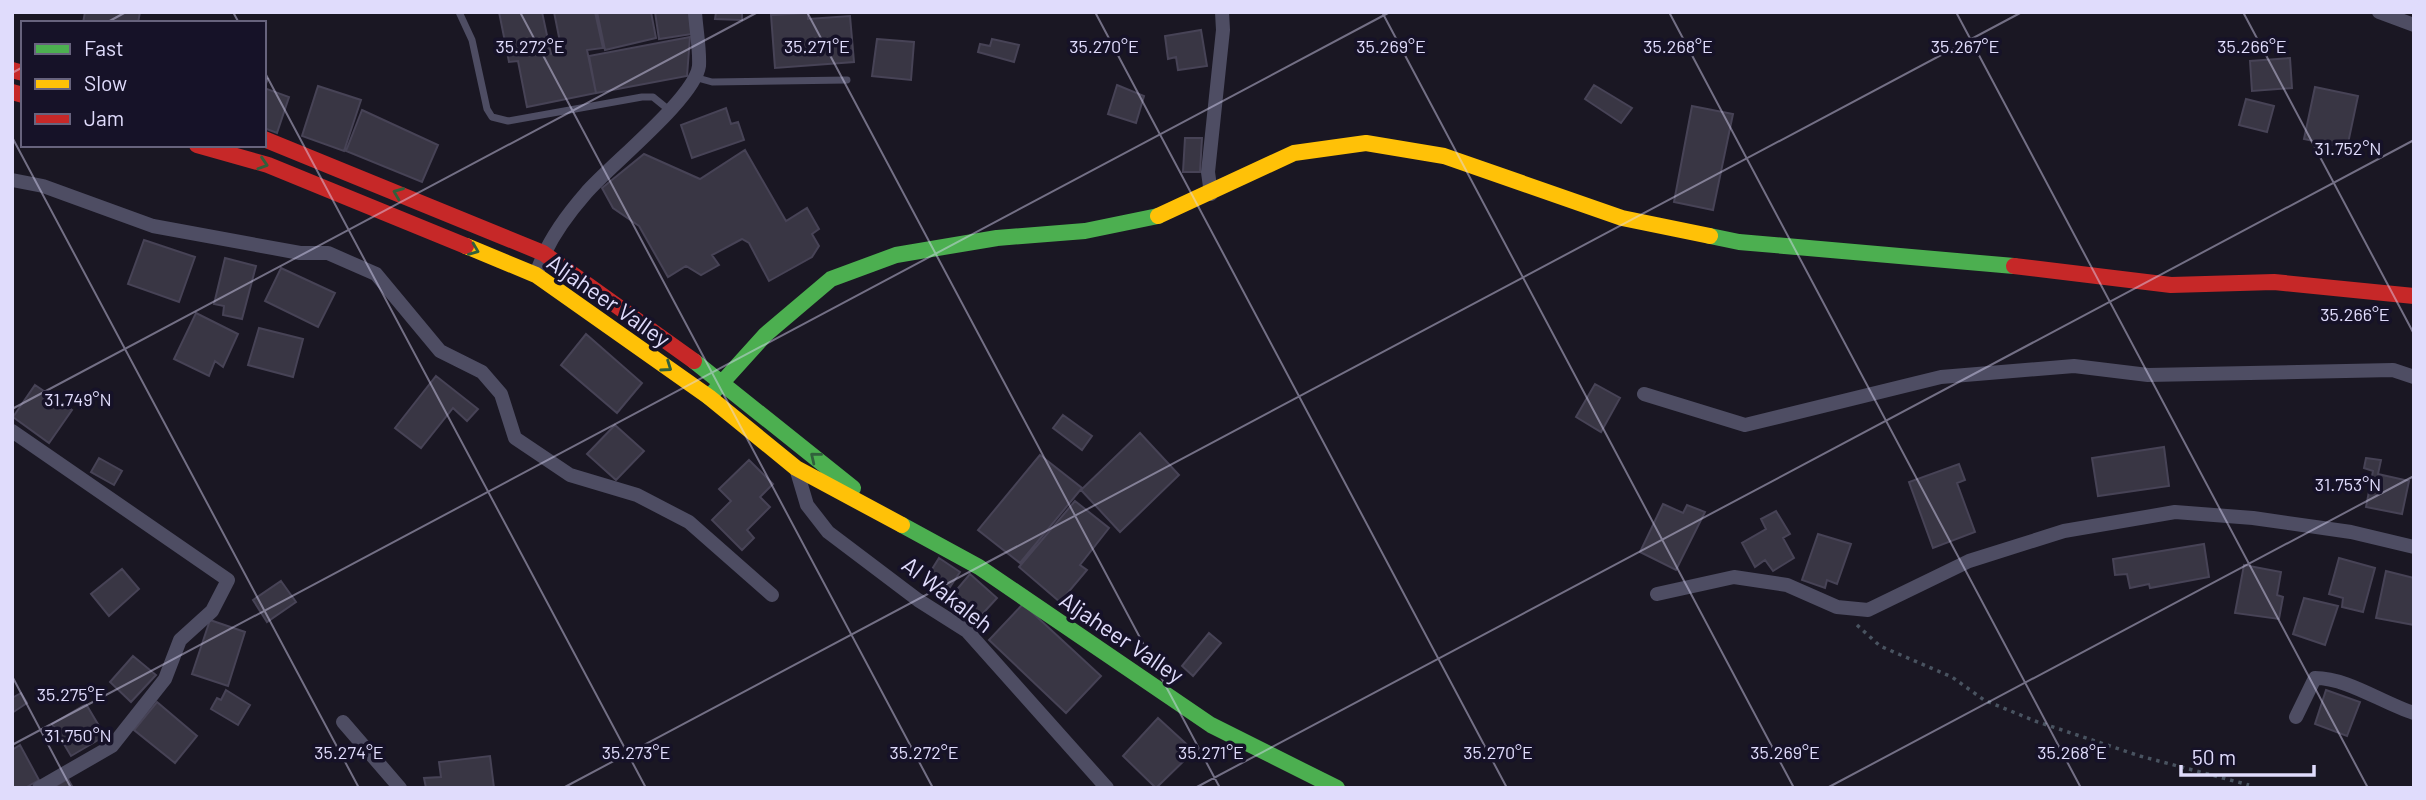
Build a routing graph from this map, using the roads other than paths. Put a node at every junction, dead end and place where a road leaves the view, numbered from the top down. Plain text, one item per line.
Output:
1 (459, 12) edge
2 (695, 12) edge
3 (1222, 12) edge
4 (2379, 12) edge
5 (2414, 25) edge
6 (694, 77) junction
7 (847, 80) dead end
8 (669, 110) junction
9 (266, 140) edge
10 (204, 147) edge
11 (12, 180) edge
12 (1210, 194) junction
13 (543, 253) junction
14 (536, 275) junction
15 (2414, 296) edge
16 (2414, 377) edge
17 (722, 381) junction
18 (1644, 394) dead end
19 (709, 397) junction
20 (12, 431) edge
21 (796, 468) junction
22 (887, 516) junction
23 (2414, 547) edge
24 (1657, 594) dead end
25 (772, 595) dead end
26 (2414, 713) edge
27 (2296, 717) dead end
28 (343, 722) dead end
29 (39, 788) edge
30 (400, 788) edge
31 (1108, 788) edge
32 (1337, 788) edge

1 - 8 lane
2 - 6 street
3 - 12 street
4 - 5 street
6 - 7 lane
6 - 8 street
8 - 13 street
13 -> 9 street, Aljaheer Valley
10 -> 14 street, Aljaheer Valley
11 - 25 street
12 - 15 street
12 - 17 street
13 - 14 street
13 - 17 street, Aljaheer Valley
14 -> 19 street, Aljaheer Valley
16 - 18 street
17 - 19 street
22 -> 17 street, Aljaheer Valley
19 - 21 street, Aljaheer Valley
20 - 29 street
21 - 22 street, Aljaheer Valley
21 - 31 street, Al Wakaleh
22 - 32 street, Aljaheer Valley
23 - 24 street
26 - 27 street
28 - 30 street

